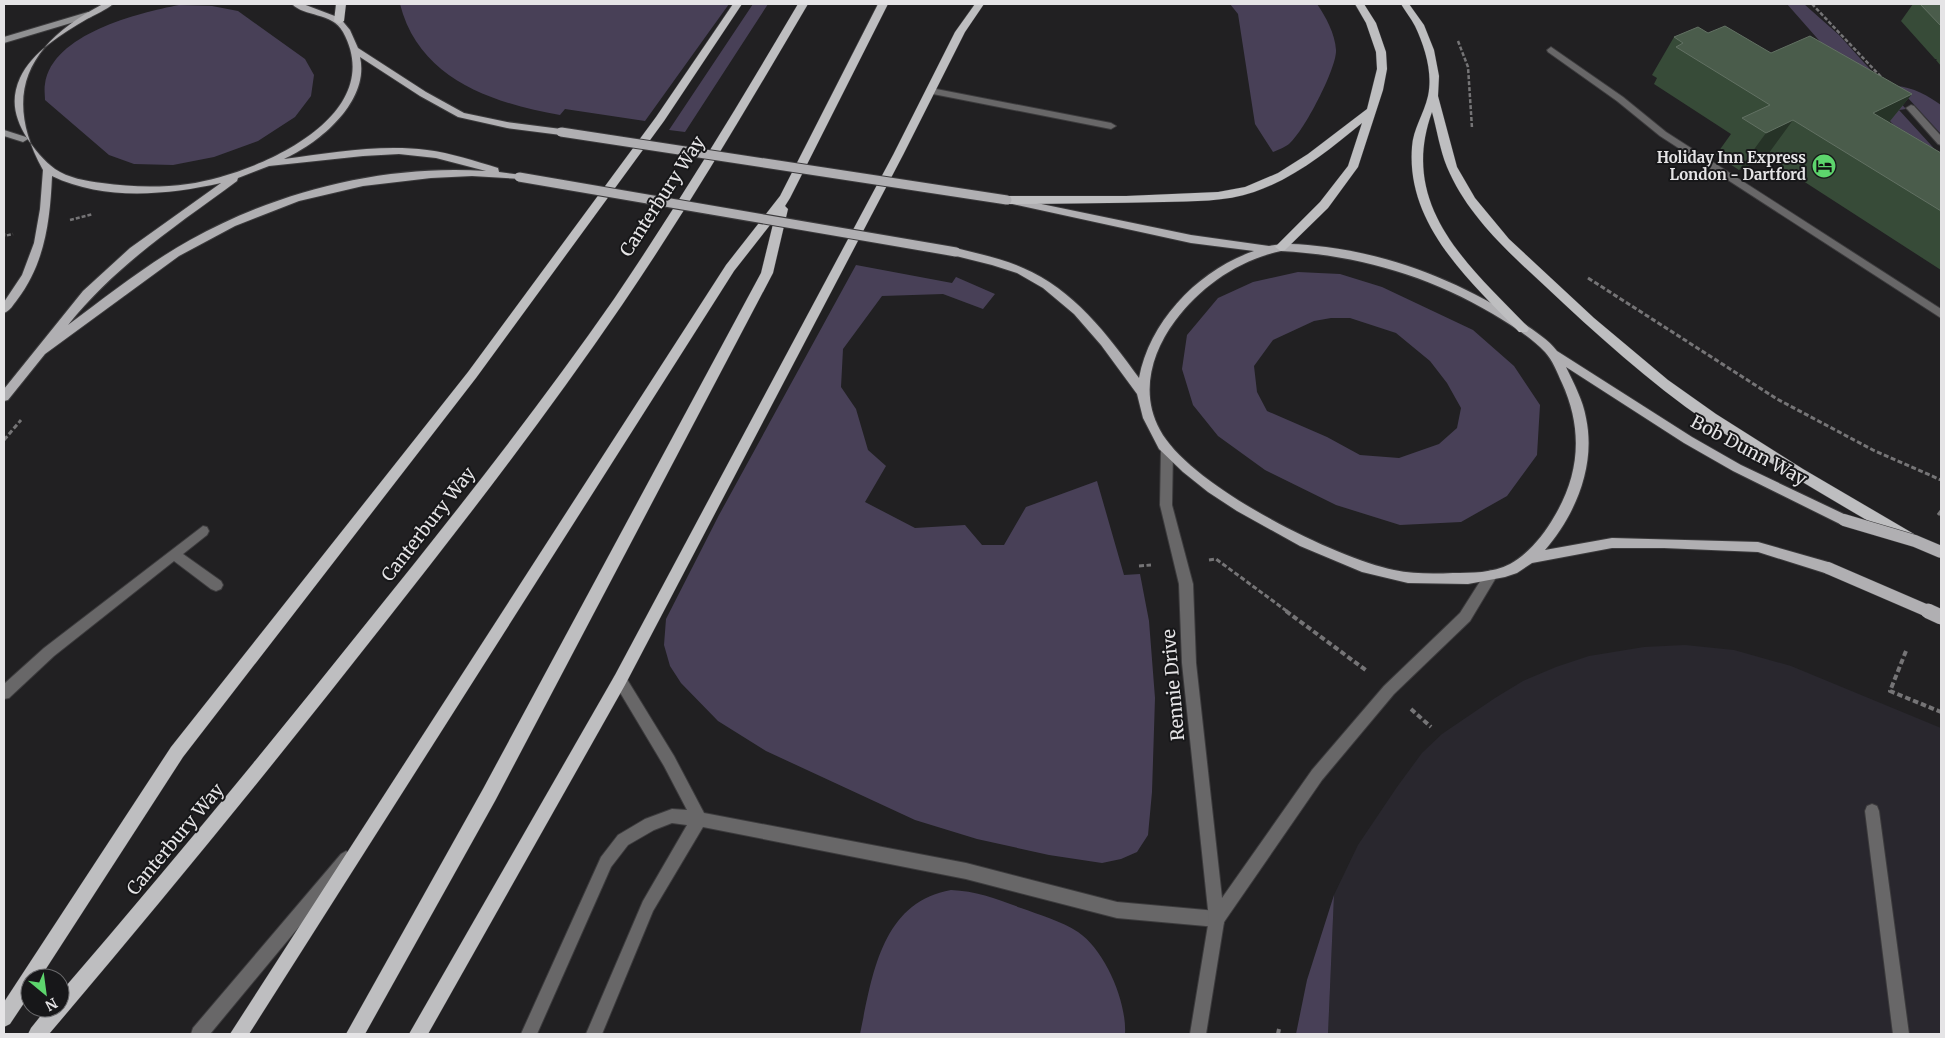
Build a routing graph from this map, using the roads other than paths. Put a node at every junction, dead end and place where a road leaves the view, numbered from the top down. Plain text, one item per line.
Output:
1 (109, 4) edge
2 (296, 4) edge
3 (341, 4) edge
4 (737, 4) edge
5 (803, 4) edge
6 (883, 4) edge
7 (979, 4) edge
8 (1358, 4) edge
9 (1405, 4) edge
10 (88, 15) junction
11 (340, 21) junction
12 (4, 40) edge
13 (354, 49) junction
14 (1551, 50) dead end
15 (930, 91) junction
16 (1433, 96) junction
17 (1911, 108) edge
18 (1369, 112) junction
19 (1111, 126) dead end
20 (4, 133) edge
21 (23, 139) junction
22 (1941, 142) edge
23 (264, 165) junction
24 (48, 168) junction
25 (239, 175) junction
26 (519, 176) junction
27 (785, 198) junction
28 (1007, 200) junction
29 (1281, 247) junction
30 (1267, 249) junction
31 (4, 309) edge
32 (1941, 314) edge
33 (1523, 329) junction
34 (42, 351) junction
35 (1552, 353) junction
36 (1142, 392) junction
37 (4, 397) edge
38 (1167, 449) junction
39 (203, 531) dead end
40 (1915, 541) junction
41 (1941, 552) edge
42 (174, 554) junction
43 (1529, 558) junction
44 (1491, 576) junction
45 (216, 585) dead end
46 (1941, 617) edge
47 (620, 680) junction
48 (4, 693) edge
49 (1872, 811) dead end
50 (698, 819) junction
51 (365, 836) junction
52 (1217, 919) junction
53 (4, 1018) edge
54 (37, 1034) edge
55 (199, 1034) edge
56 (239, 1034) edge
57 (355, 1034) edge
58 (418, 1034) edge
59 (529, 1034) edge
60 (594, 1034) edge
61 (1198, 1034) edge
62 (1901, 1034) edge

1 - 10 main road
2 - 11 main road
3 - 11 highway
4 - 53 highway
5 - 54 highway, Canterbury Way
6 - 27 highway
7 - 15 highway
8 - 18 highway
9 - 16 highway
10 - 12 main road
10 - 21 main road
11 - 13 main road
13 - 23 main road
13 - 28 main road, bridge
14 - 32 street
15 - 19 street
15 - 47 highway
16 - 33 highway
16 - 40 highway, bridge
17 - 22 street
18 - 28 highway
18 - 29 highway
20 - 21 main road
21 - 24 main road
23 - 25 main road
23 - 26 main road
24 - 25 main road
24 - 31 main road
25 - 34 main road
26 - 34 main road
26 - 36 main road, bridge
27 - 51 highway
27 - 57 highway
28 - 30 main road
29 - 30 main road
29 - 33 main road
30 - 36 main road
33 - 35 main road
34 - 37 main road
35 - 40 main road, Bob Dunn Way, bridge
35 - 43 main road
36 - 38 main road
38 - 44 main road
38 - 52 street, Rennie Drive
39 - 42 street
40 - 41 main road, Bob Dunn Way, bridge
42 - 45 street
42 - 48 street
43 - 44 main road
43 - 46 main road, bridge
44 - 52 street, Rennie Drive
47 - 50 street
47 - 58 highway
49 - 62 street
50 - 52 street
50 - 59 street
50 - 60 street
51 - 55 street
51 - 56 highway
52 - 61 street, Rennie Drive

